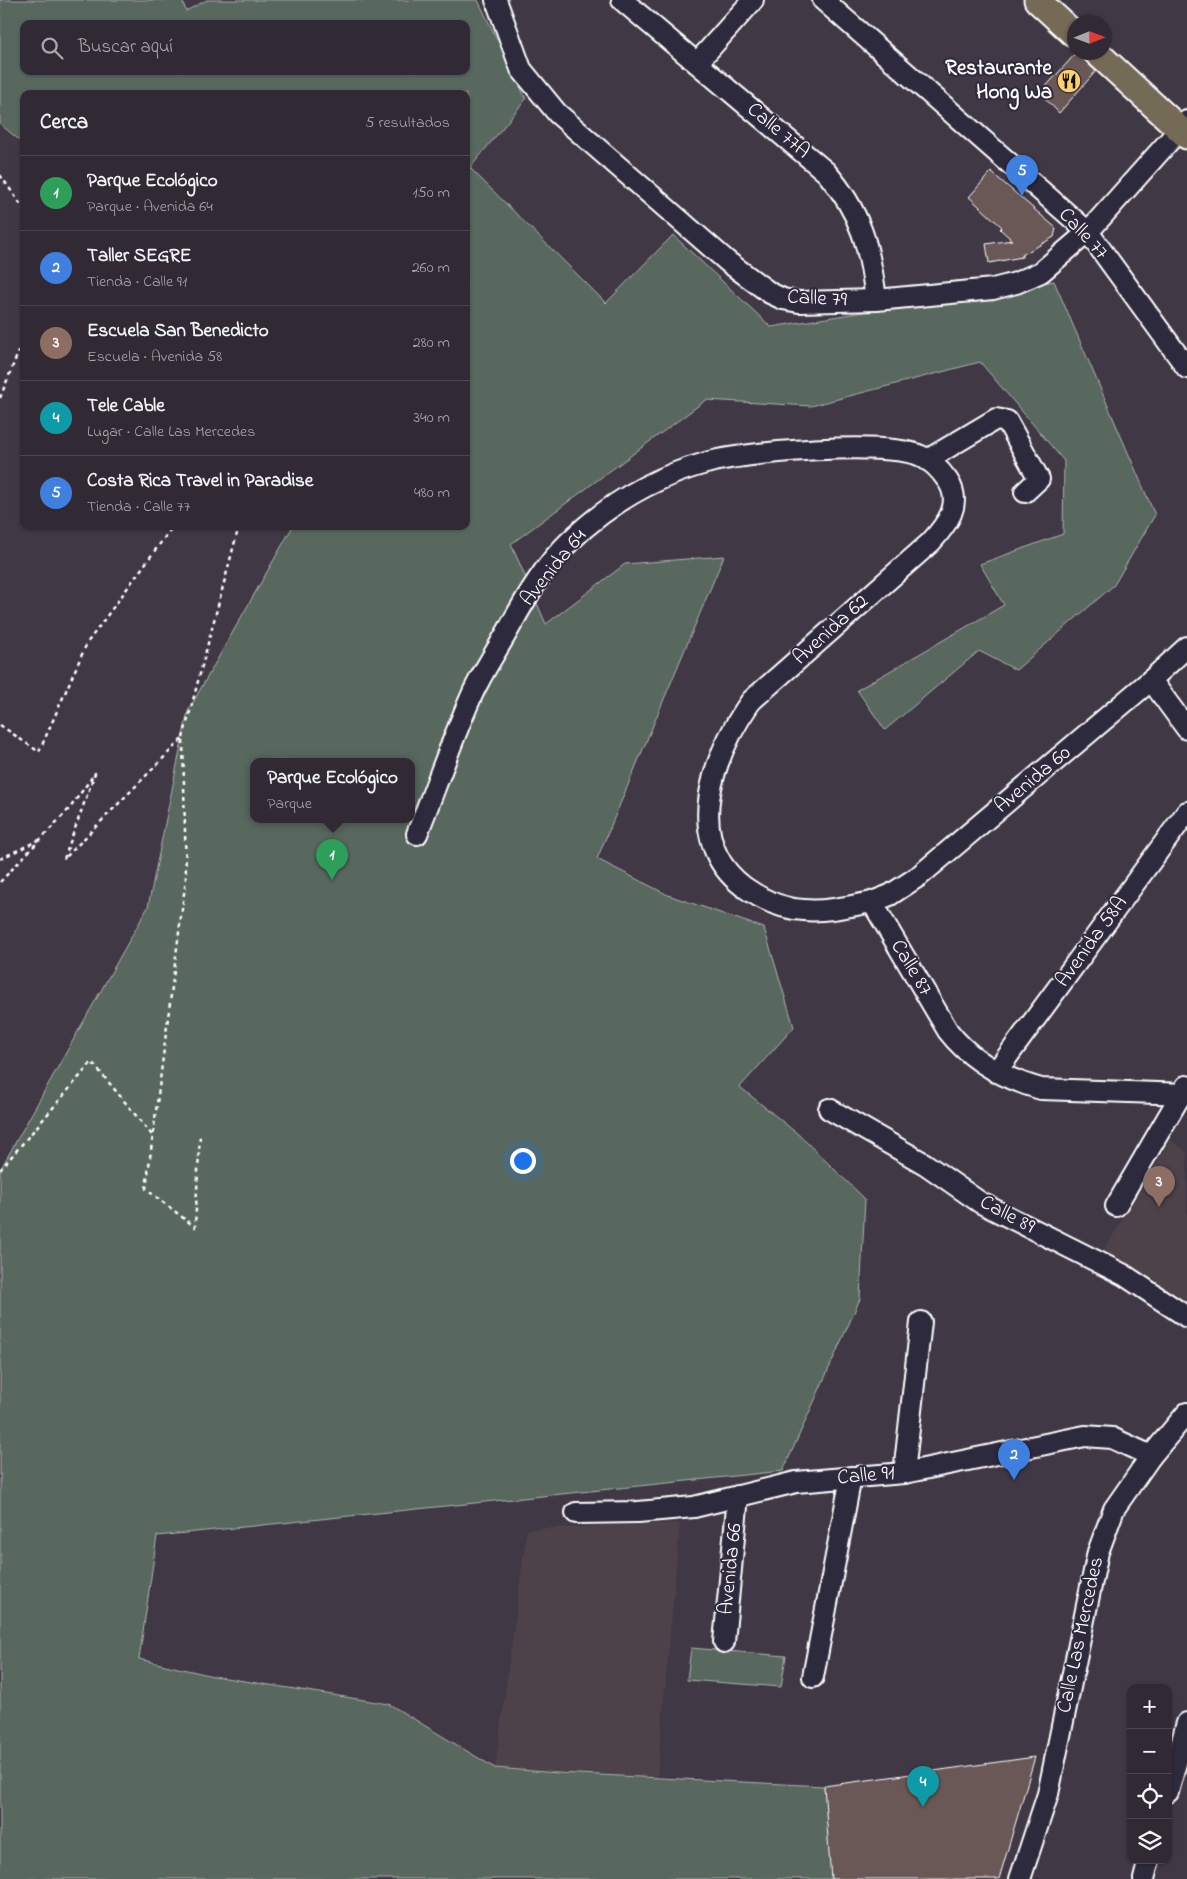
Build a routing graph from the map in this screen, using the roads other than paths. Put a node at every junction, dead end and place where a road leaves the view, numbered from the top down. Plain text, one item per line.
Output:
1 (496, 0) edge
2 (622, 0) edge
3 (753, 0) edge
4 (823, 0) edge
5 (1037, 0) edge
6 (1067, 28) edge
7 (1105, 60) edge
8 (697, 63) junction
9 (1185, 129) edge
10 (1088, 232) junction
11 (876, 300) junction
12 (1187, 368) edge
13 (927, 460) junction
14 (952, 488) joint
15 (1025, 492) dead end
16 (1187, 647) edge
17 (1151, 680) junction
18 (1187, 729) edge
19 (1187, 812) edge
20 (417, 834) dead end
21 (872, 902) junction
22 (996, 1072) junction
23 (1185, 1091) edge
24 (829, 1109) dead end
25 (1116, 1206) dead end
26 (1187, 1317) edge
27 (921, 1322) dead end
28 (1187, 1413) edge
29 (1151, 1456) junction
30 (904, 1473) junction
31 (851, 1477) junction
32 (738, 1496) junction
33 (576, 1513) dead end
34 (724, 1642) dead end
35 (813, 1677) dead end
36 (1187, 1723) edge
37 (1172, 1777) edge
38 (1148, 1864) edge
39 (1020, 1879) edge
40 (1144, 1879) edge

1 - 11 street, Calle 79
2 - 8 street, Calle 77A
3 - 8 street
4 - 10 street, Calle 77
5 - 6 main road
7 - 9 main road
8 - 11 street, Calle 77A
9 - 10 street, Calle 79
10 - 11 street, Calle 79
10 - 12 street, Calle 77
13 - 14 street, Avenida 64
13 - 15 street
13 - 20 street, Avenida 64
14 - 21 street, Avenida 62
16 - 17 street, Avenida 60
17 - 18 street
17 - 21 street, Avenida 60
19 - 22 street, Avenida 58A
21 - 22 street, Calle 87
22 - 23 street, Calle 87
23 - 25 street
24 - 26 street, Calle 89
27 - 30 street
28 - 29 street, Calle Las Mercedes
29 - 30 street, Calle 91
29 - 39 street, Calle Las Mercedes
30 - 31 street, Calle 91
31 - 32 street, Calle 91
31 - 35 street
32 - 33 street, Calle 91
32 - 34 street, Avenida 66
36 - 37 street
38 - 40 street

